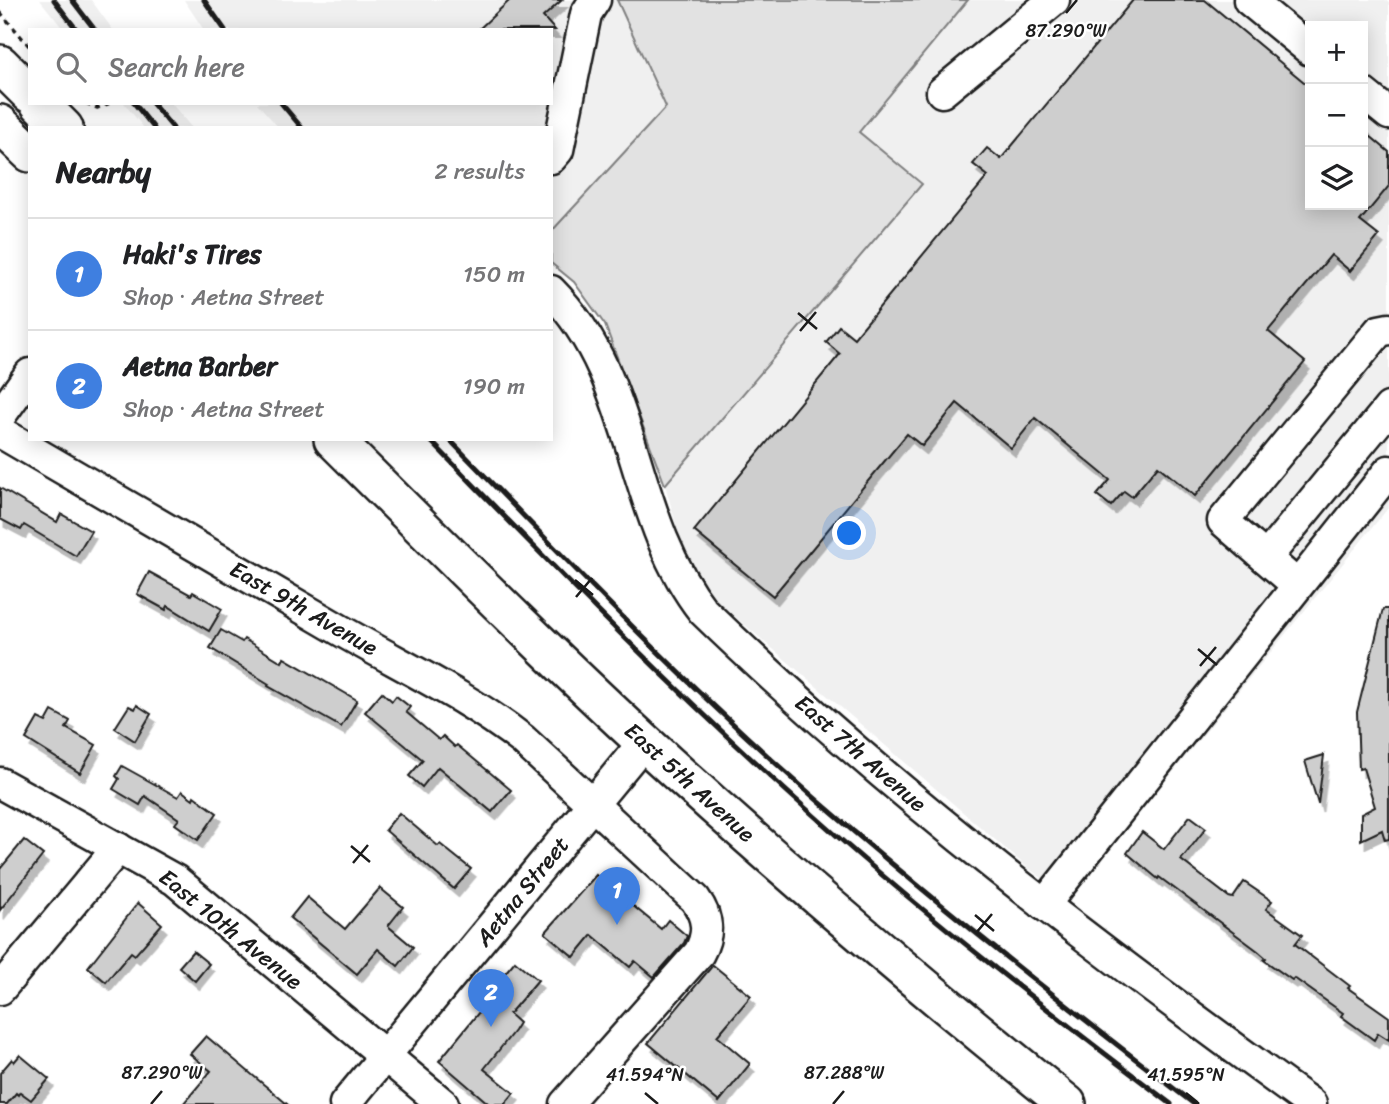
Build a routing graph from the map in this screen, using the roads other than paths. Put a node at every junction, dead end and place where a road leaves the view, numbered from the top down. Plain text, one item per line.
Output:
1 (595, 0) edge
2 (1054, 0) edge
3 (1249, 0) edge
4 (1305, 46) edge
5 (0, 64) edge
6 (28, 92) edge
7 (942, 92) dead end
8 (1368, 97) edge
9 (41, 105) edge
10 (1389, 114) edge
11 (0, 124) edge
12 (62, 126) edge
13 (28, 151) edge
14 (553, 156) edge
15 (553, 293) edge
16 (1389, 329) edge
17 (28, 377) edge
18 (1389, 408) edge
19 (0, 416) edge
20 (0, 432) edge
21 (335, 441) edge
22 (1389, 471) edge
23 (1266, 558) junction
24 (1297, 585) junction
25 (644, 742) junction
26 (0, 783) edge
27 (593, 803) junction
28 (118, 848) junction
29 (1044, 905) junction
30 (0, 989) edge
31 (386, 1057) junction
32 (345, 1104) edge
33 (443, 1104) edge
34 (565, 1104) edge
35 (1067, 1104) edge
36 (1311, 1104) edge

1 - 14 street
2 - 7 street
3 - 4 street
5 - 6 main road
8 - 10 street
9 - 12 main road
11 - 13 main road
15 - 29 street, East 7th Avenue
16 - 23 street
17 - 19 street
18 - 23 street
20 - 27 street, East 9th Avenue
21 - 25 main road, East 5th Avenue
22 - 24 street
23 - 24 street
24 - 29 street
25 - 27 street, Aetna Street
25 - 35 main road, East 5th Avenue
26 - 28 street, East 10th Avenue
27 - 31 street, Aetna Street
27 - 34 street, East 9th Avenue
28 - 30 street
28 - 31 street, East 10th Avenue
29 - 36 street, East 7th Avenue
31 - 32 street, Aetna Street
31 - 33 street, East 10th Avenue

